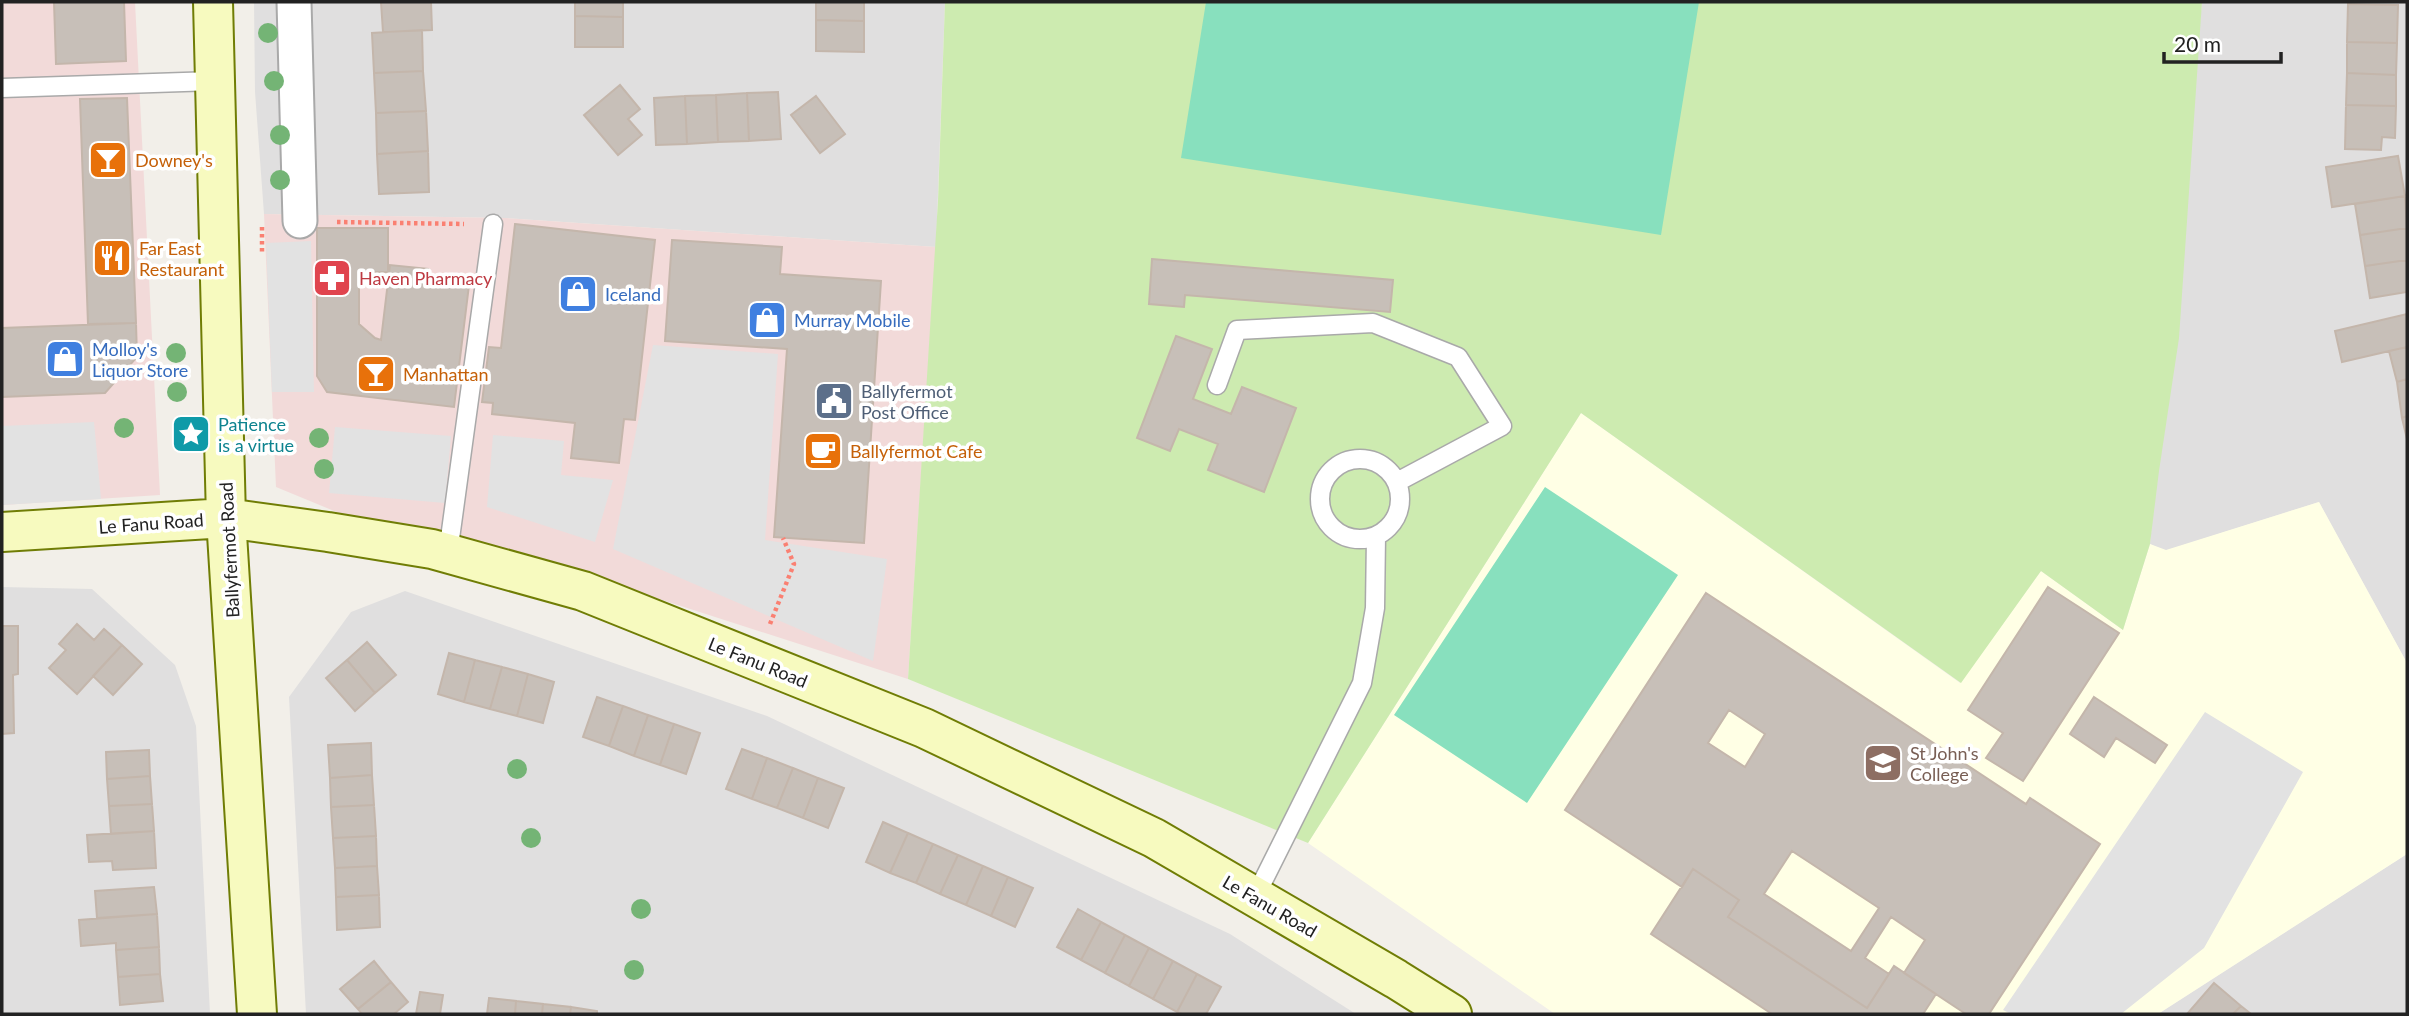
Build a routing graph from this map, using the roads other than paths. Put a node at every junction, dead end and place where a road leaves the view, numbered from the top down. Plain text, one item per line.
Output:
1 (213, 2) edge
2 (294, 2) edge
3 (214, 81) junction
4 (2, 88) edge
5 (300, 221) road end
6 (493, 224) road end
7 (1217, 385) dead end
8 (1397, 482) junction
9 (226, 518) junction
10 (2, 532) edge
11 (1376, 536) junction
12 (448, 554) junction
13 (1255, 897) junction
14 (257, 1014) edge
15 (1452, 1014) edge

1 - 3 street, Ballyfermot Road
2 - 5 street
3 - 4 lane
3 - 9 street, Ballyfermot Road
6 - 12 lane
7 - 8 lane
8 - 11 lane
8 - 11 lane
9 - 10 street, Le Fanu Road
9 - 12 street, Le Fanu Road
9 - 14 street, Ballyfermot Road
11 - 13 lane
12 - 13 street, Le Fanu Road
13 - 15 street, Le Fanu Road

